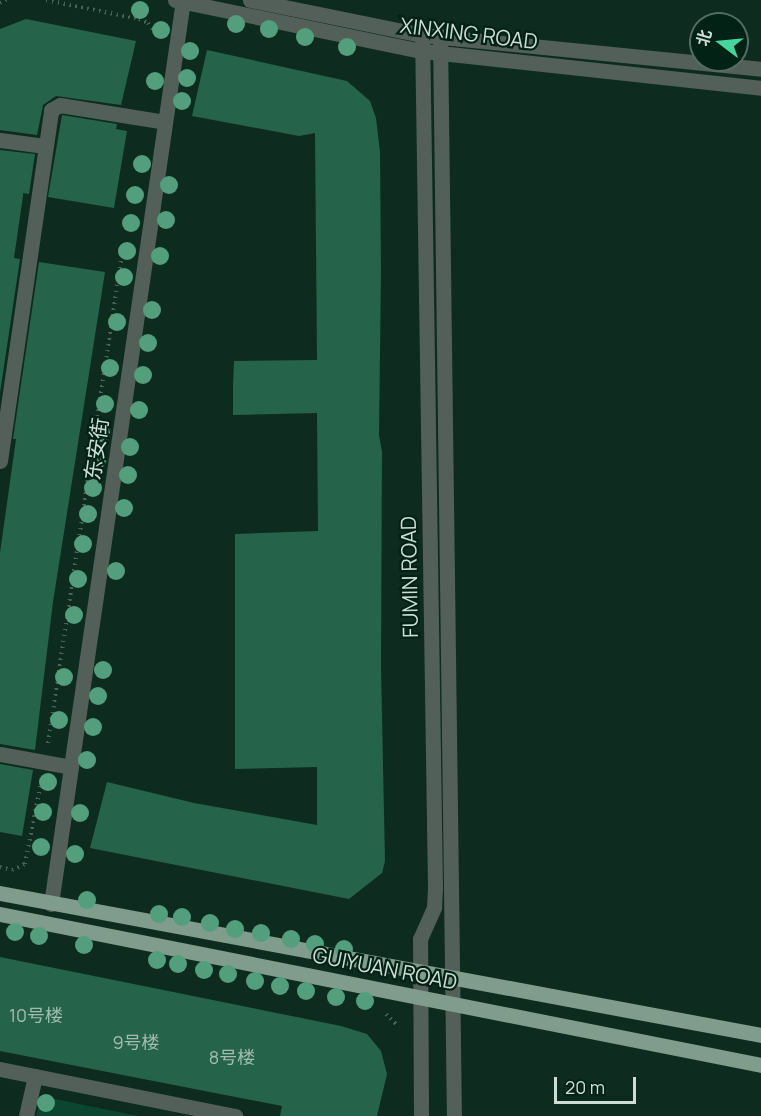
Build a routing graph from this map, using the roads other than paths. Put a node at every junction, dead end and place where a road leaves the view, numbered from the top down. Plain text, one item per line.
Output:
1 (180, 0) edge
2 (250, 0) edge
3 (422, 35) junction
4 (440, 36) junction
5 (422, 51) junction
6 (440, 53) junction
7 (761, 69) edge
8 (761, 88) edge
9 (165, 122) junction
10 (0, 140) edge
11 (45, 146) junction
12 (0, 458) edge
13 (0, 754) edge
14 (71, 767) junction
15 (0, 893) edge
16 (51, 904) junction
17 (0, 914) edge
18 (418, 972) junction
19 (454, 979) junction
20 (419, 996) junction
21 (452, 1003) junction
22 (761, 1035) edge
23 (761, 1065) edge
24 (0, 1069) edge
25 (35, 1076) junction
26 (184, 1110) edge
27 (26, 1116) edge
28 (235, 1116) edge
29 (421, 1116) edge
30 (454, 1116) edge

1 - 5 street, XINXING ROAD
1 - 9 street, 东安街
2 - 3 street, XINXING ROAD
3 - 4 street, XINXING ROAD
3 - 5 street, FUMIN ROAD
4 - 6 street, FUMIN ROAD
4 - 7 street, XINXING ROAD
5 - 6 street, XINXING ROAD
5 - 18 street, FUMIN ROAD
6 - 8 street, XINXING ROAD
6 - 19 street, FUMIN ROAD
9 - 11 street
9 - 14 street, 东安街
10 - 11 street
11 - 12 street
13 - 14 street
14 - 16 street, 东安街
15 - 16 main road, GUIYUAN ROAD
16 - 18 main road, GUIYUAN ROAD
17 - 20 main road, GUIYUAN ROAD
18 - 19 main road, GUIYUAN ROAD
18 - 20 street, FUMIN ROAD
19 - 21 street, FUMIN ROAD
19 - 22 main road, GUIYUAN ROAD
20 - 21 main road, GUIYUAN ROAD
20 - 29 street, FUMIN ROAD
21 - 23 main road, GUIYUAN ROAD
21 - 30 street, FUMIN ROAD
24 - 25 street
25 - 26 street
25 - 27 street
26 - 28 street

